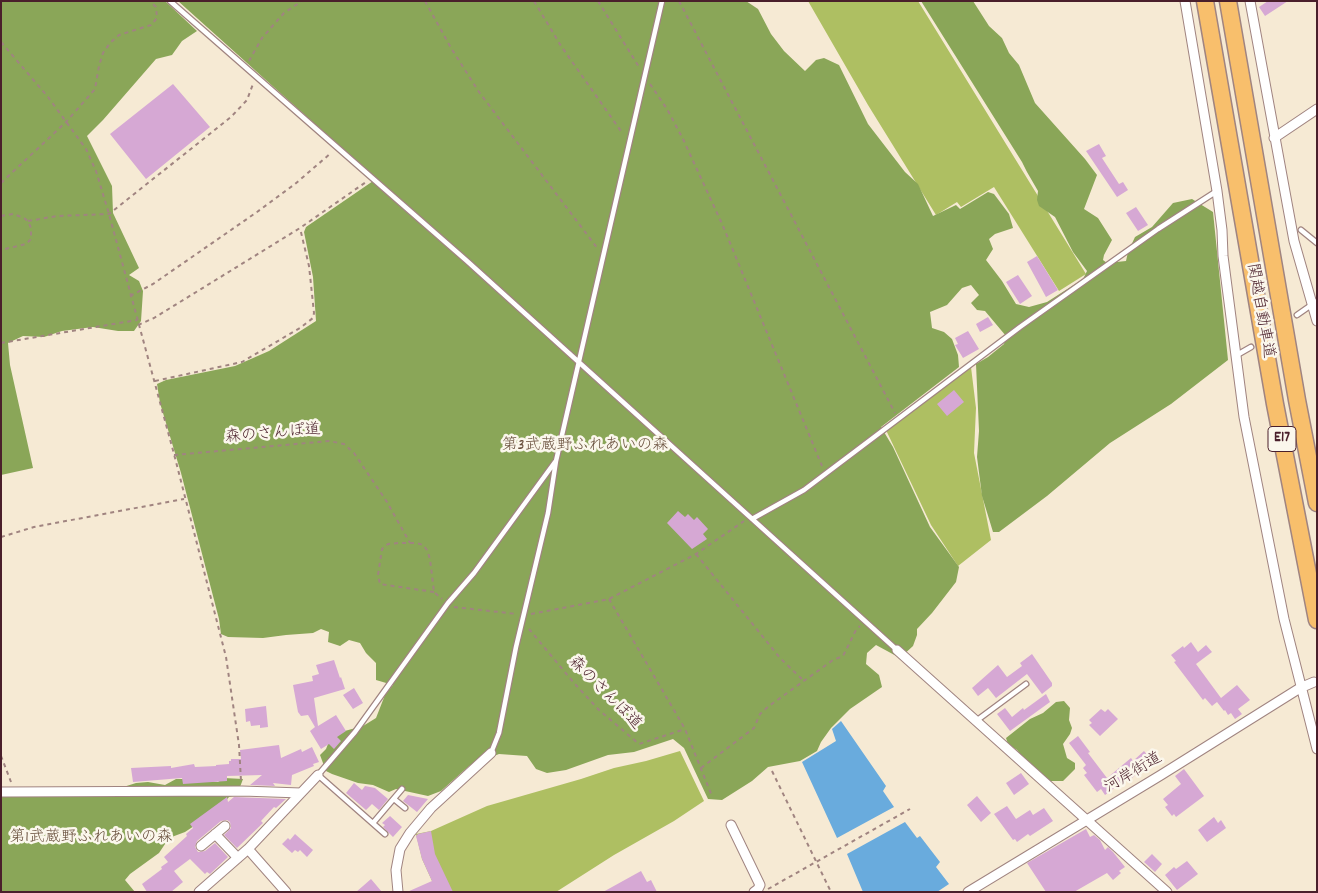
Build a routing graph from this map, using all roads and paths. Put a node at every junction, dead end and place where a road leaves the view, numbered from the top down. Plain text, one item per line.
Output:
1 (150, 1) edge
2 (170, 1) edge
3 (302, 1) edge
4 (426, 1) edge
5 (534, 1) edge
6 (598, 1) edge
7 (662, 1) edge
8 (679, 1) edge
9 (1186, 1) edge
10 (1205, 1) edge
11 (1228, 1) edge
12 (1250, 1) edge
13 (1, 42) edge
14 (246, 67) junction
15 (255, 75) junction
16 (645, 76) junction
17 (1317, 109) edge
18 (66, 122) junction
19 (1274, 138) junction
20 (630, 141) junction
21 (338, 147) junction
22 (372, 178) junction
23 (1, 183) edge
24 (1217, 191) junction
25 (109, 214) junction
26 (1, 216) edge
27 (28, 221) junction
28 (300, 228) junction
29 (1301, 230) dead end
30 (1317, 243) edge
31 (1, 250) edge
32 (603, 256) junction
33 (130, 296) junction
34 (1314, 302) edge
35 (1296, 315) dead end
36 (136, 320) junction
37 (1317, 321) edge
38 (138, 325) junction
39 (1, 343) edge
40 (1251, 347) dead end
41 (1236, 356) junction
42 (579, 362) junction
43 (154, 382) junction
44 (898, 419) junction
45 (174, 455) junction
46 (556, 461) junction
47 (825, 474) junction
48 (184, 499) junction
49 (1317, 503) edge
50 (751, 518) junction
51 (1, 536) edge
52 (410, 543) junction
53 (696, 554) junction
54 (434, 592) junction
55 (609, 599) junction
56 (448, 605) junction
57 (524, 615) junction
58 (1317, 620) edge
59 (523, 621) junction
60 (865, 621) junction
61 (897, 650) joint
62 (804, 681) junction
63 (1314, 682) dead end
64 (1026, 684) dead end
65 (1300, 688) junction
66 (976, 721) junction
67 (685, 728) junction
68 (1317, 749) edge
69 (491, 753) joint
70 (1, 756) edge
71 (701, 768) junction
72 (772, 771) dead end
73 (318, 775) junction
74 (402, 789) dead end
75 (242, 791) junction
76 (1, 792) edge
77 (13, 793) junction
78 (301, 793) junction
79 (712, 796) dead end
80 (394, 799) junction
81 (405, 808) dead end
82 (910, 808) dead end
83 (1087, 820) junction
84 (373, 823) junction
85 (732, 825) dead end
86 (225, 826) dead end
87 (215, 834) junction
88 (385, 834) dead end
89 (201, 846) dead end
90 (248, 849) junction
91 (238, 858) junction
92 (817, 861) junction
93 (199, 892) edge
94 (286, 892) edge
95 (398, 892) edge
96 (754, 892) edge
97 (764, 892) edge
98 (831, 892) edge
99 (968, 892) edge
100 (1167, 892) edge

1 - 18 path
2 - 14 lane
3 - 14 path
4 - 32 path
5 - 20 path
6 - 16 path
7 - 16 lane
8 - 44 path
9 - 24 street
10 - 58 highway, 関越自動車道 / E17
11 - 49 highway, 関越自動車道 / E17
12 - 19 street
13 - 18 path
14 - 15 lane
15 - 21 lane
15 - 25 path
16 - 20 lane
16 - 47 path
17 - 19 street
18 - 23 path
18 - 25 path
19 - 34 street
20 - 32 lane
21 - 22 lane
21 - 33 path
22 - 28 path
22 - 42 lane
24 - 41 street
24 - 44 lane
25 - 27 path
25 - 33 path
26 - 27 path
27 - 31 path
28 - 38 path
28 - 43 path
29 - 30 lane
32 - 42 lane
33 - 36 path
34 - 35 lane
34 - 37 street
36 - 38 path
36 - 39 path
38 - 43 path
40 - 41 lane
41 - 65 street
42 - 46 lane
42 - 50 lane
43 - 45 path
44 - 47 lane
45 - 48 path
45 - 52 path, 森のさんぽ道
46 - 56 lane
46 - 57 lane
47 - 50 lane
48 - 51 path
48 - 75 path
50 - 53 path
50 - 60 lane
52 - 54 path, 森のさんぽ道
52 - 54 path
53 - 55 path
53 - 62 path
54 - 56 path
55 - 57 path
55 - 67 path
56 - 57 path
56 - 73 lane
57 - 59 lane
59 - 67 path, 森のさんぽ道
59 - 69 lane
60 - 61 lane
60 - 62 path
61 - 66 street
62 - 71 path
63 - 65 street, 河岸街道
64 - 66 lane
65 - 68 street
65 - 83 street, 河岸街道
66 - 83 street
67 - 71 path
69 - 95 street
70 - 77 path
71 - 79 path
72 - 92 path
73 - 78 street
73 - 84 lane
74 - 80 lane
75 - 77 street
75 - 78 street
76 - 77 street
78 - 90 street
80 - 81 lane
80 - 84 lane
82 - 92 path
83 - 99 street, 河岸街道
83 - 100 street
84 - 88 lane
85 - 96 street
86 - 87 street
87 - 89 street
87 - 91 street
90 - 91 street
90 - 94 street
91 - 93 street
92 - 97 path
92 - 98 path

